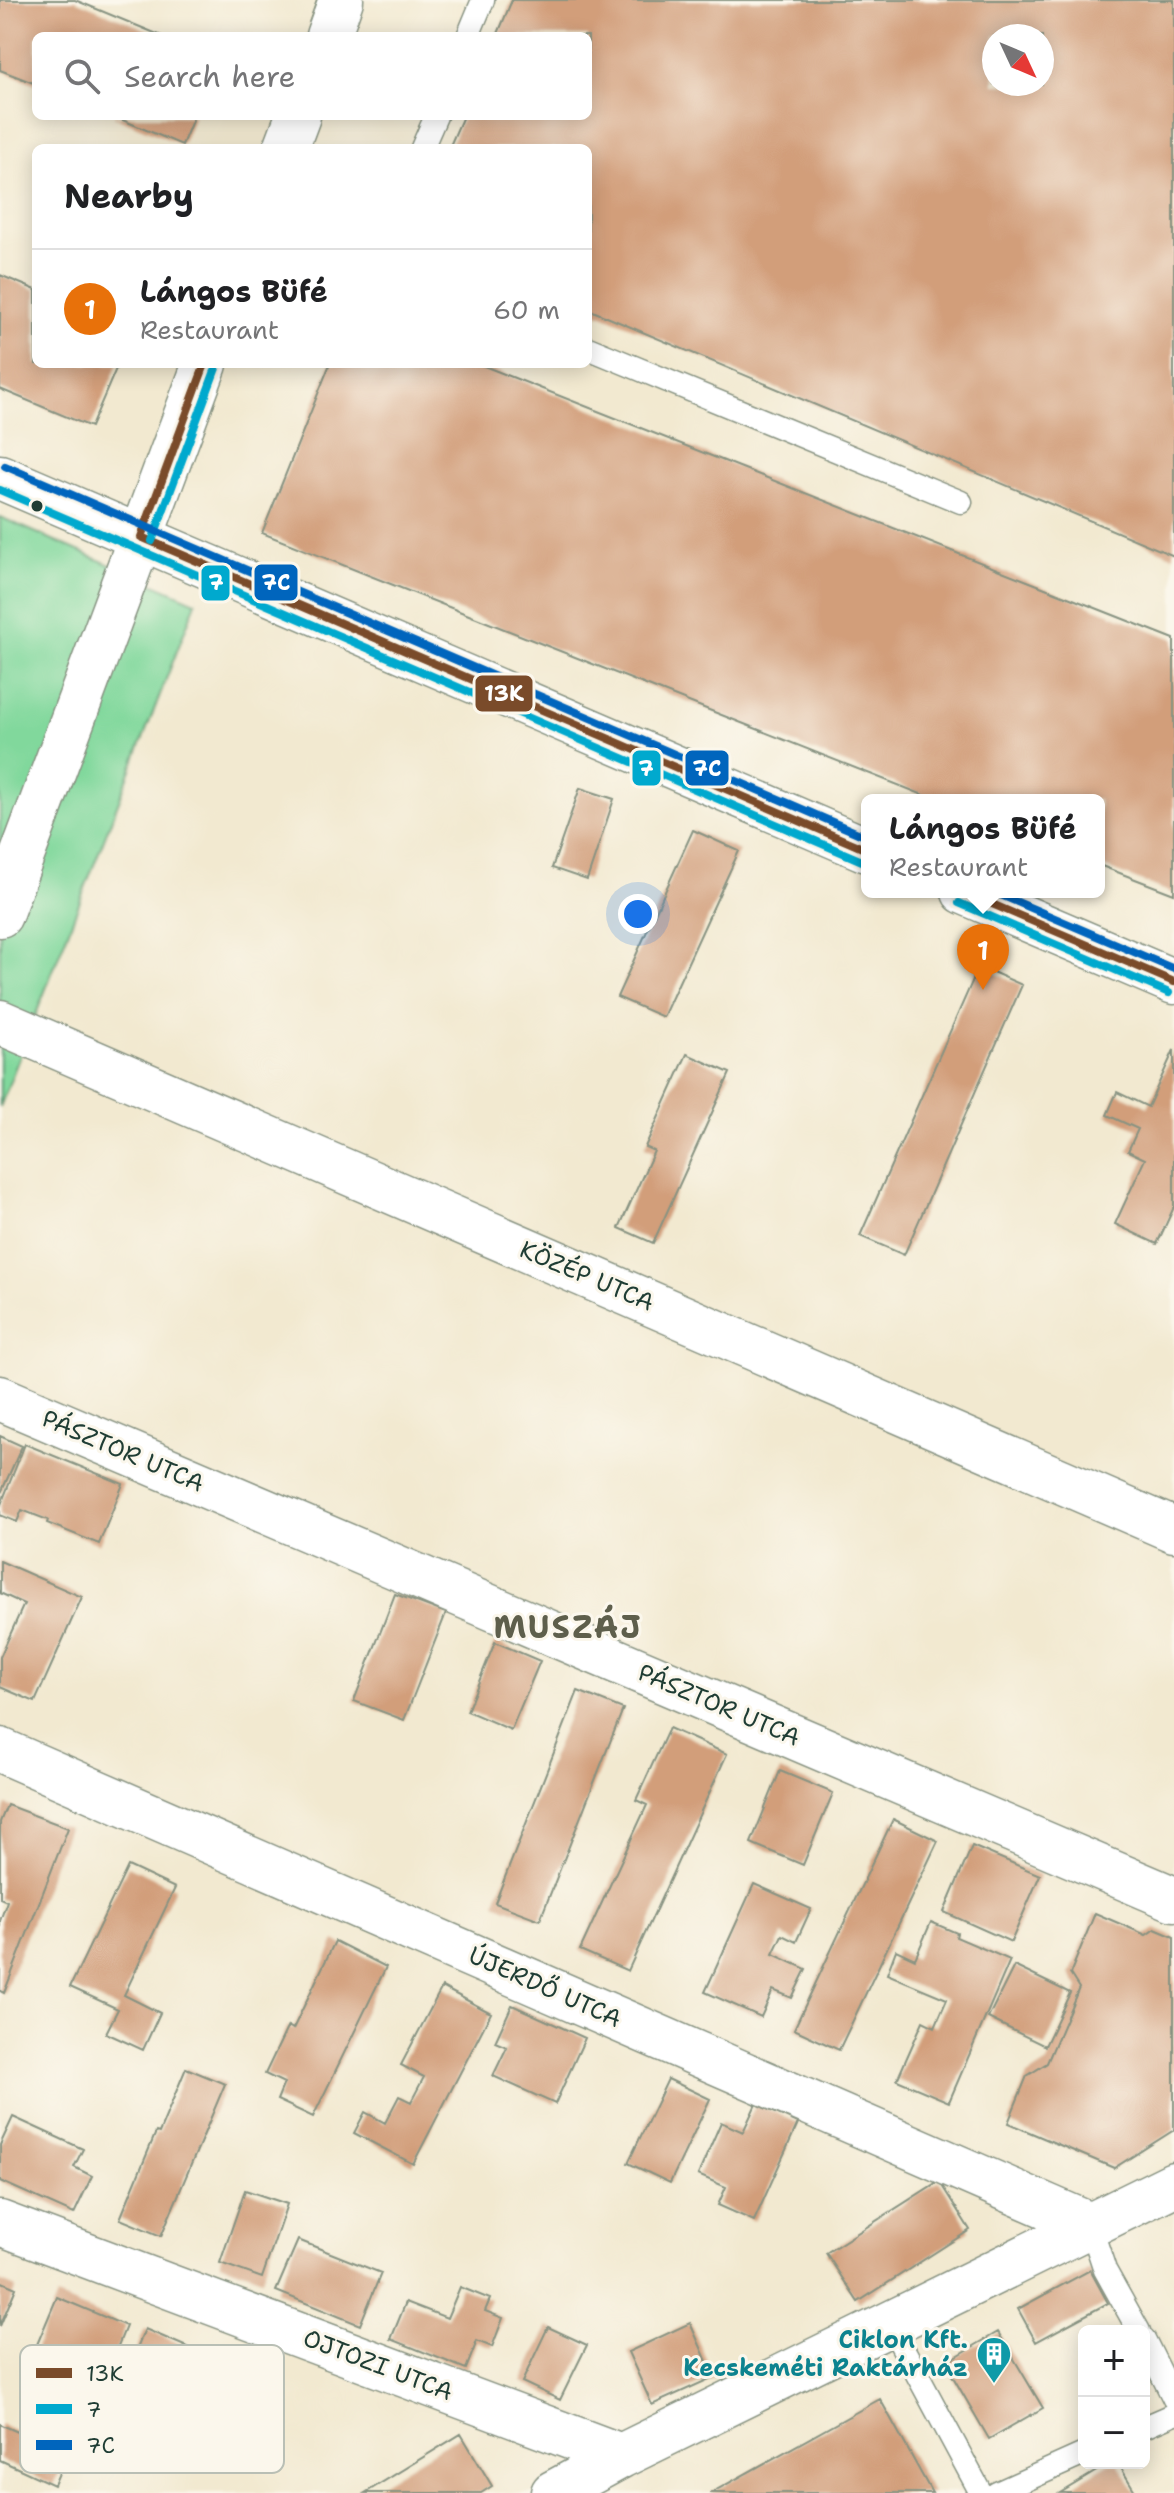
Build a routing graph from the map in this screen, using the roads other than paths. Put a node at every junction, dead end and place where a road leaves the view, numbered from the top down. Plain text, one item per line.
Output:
1 (341, 0) edge
2 (483, 0) edge
3 (329, 32) edge
4 (470, 32) edge
5 (296, 120) edge
6 (434, 120) edge
7 (288, 144) edge
8 (424, 144) edge
9 (592, 350) edge
10 (204, 368) edge
11 (0, 477) edge
12 (961, 502) dead end
13 (141, 537) junction
14 (861, 847) edge
15 (978, 898) edge
16 (0, 915) edge
17 (1174, 982) edge
18 (0, 1022) edge
19 (0, 1398) edge
20 (1174, 1530) edge
21 (0, 1750) edge
22 (1174, 1899) edge
23 (1174, 2184) edge
24 (0, 2223) edge
25 (1090, 2225) junction
26 (890, 2324) junction
27 (1136, 2325) edge
28 (1150, 2351) edge
29 (1174, 2399) edge
30 (1174, 2414) edge
31 (1150, 2424) edge
32 (621, 2456) junction
33 (1078, 2457) edge
34 (553, 2493) edge
35 (981, 2493) edge
36 (997, 2493) edge

1 - 3 street
2 - 4 lane
5 - 7 street
6 - 8 lane
9 - 12 lane
10 - 13 street
11 - 13 street
13 - 14 street
13 - 16 street
15 - 17 street
18 - 20 street, KÖZÉP UTCA
19 - 22 street, PÁSZTOR UTCA
21 - 25 street, ÚJERDŐ UTCA
23 - 25 street
24 - 32 street, OJTOZI UTCA
25 - 26 street
25 - 27 lane
26 - 32 street
26 - 35 lane
28 - 29 lane
30 - 31 lane
32 - 34 street
33 - 36 lane

